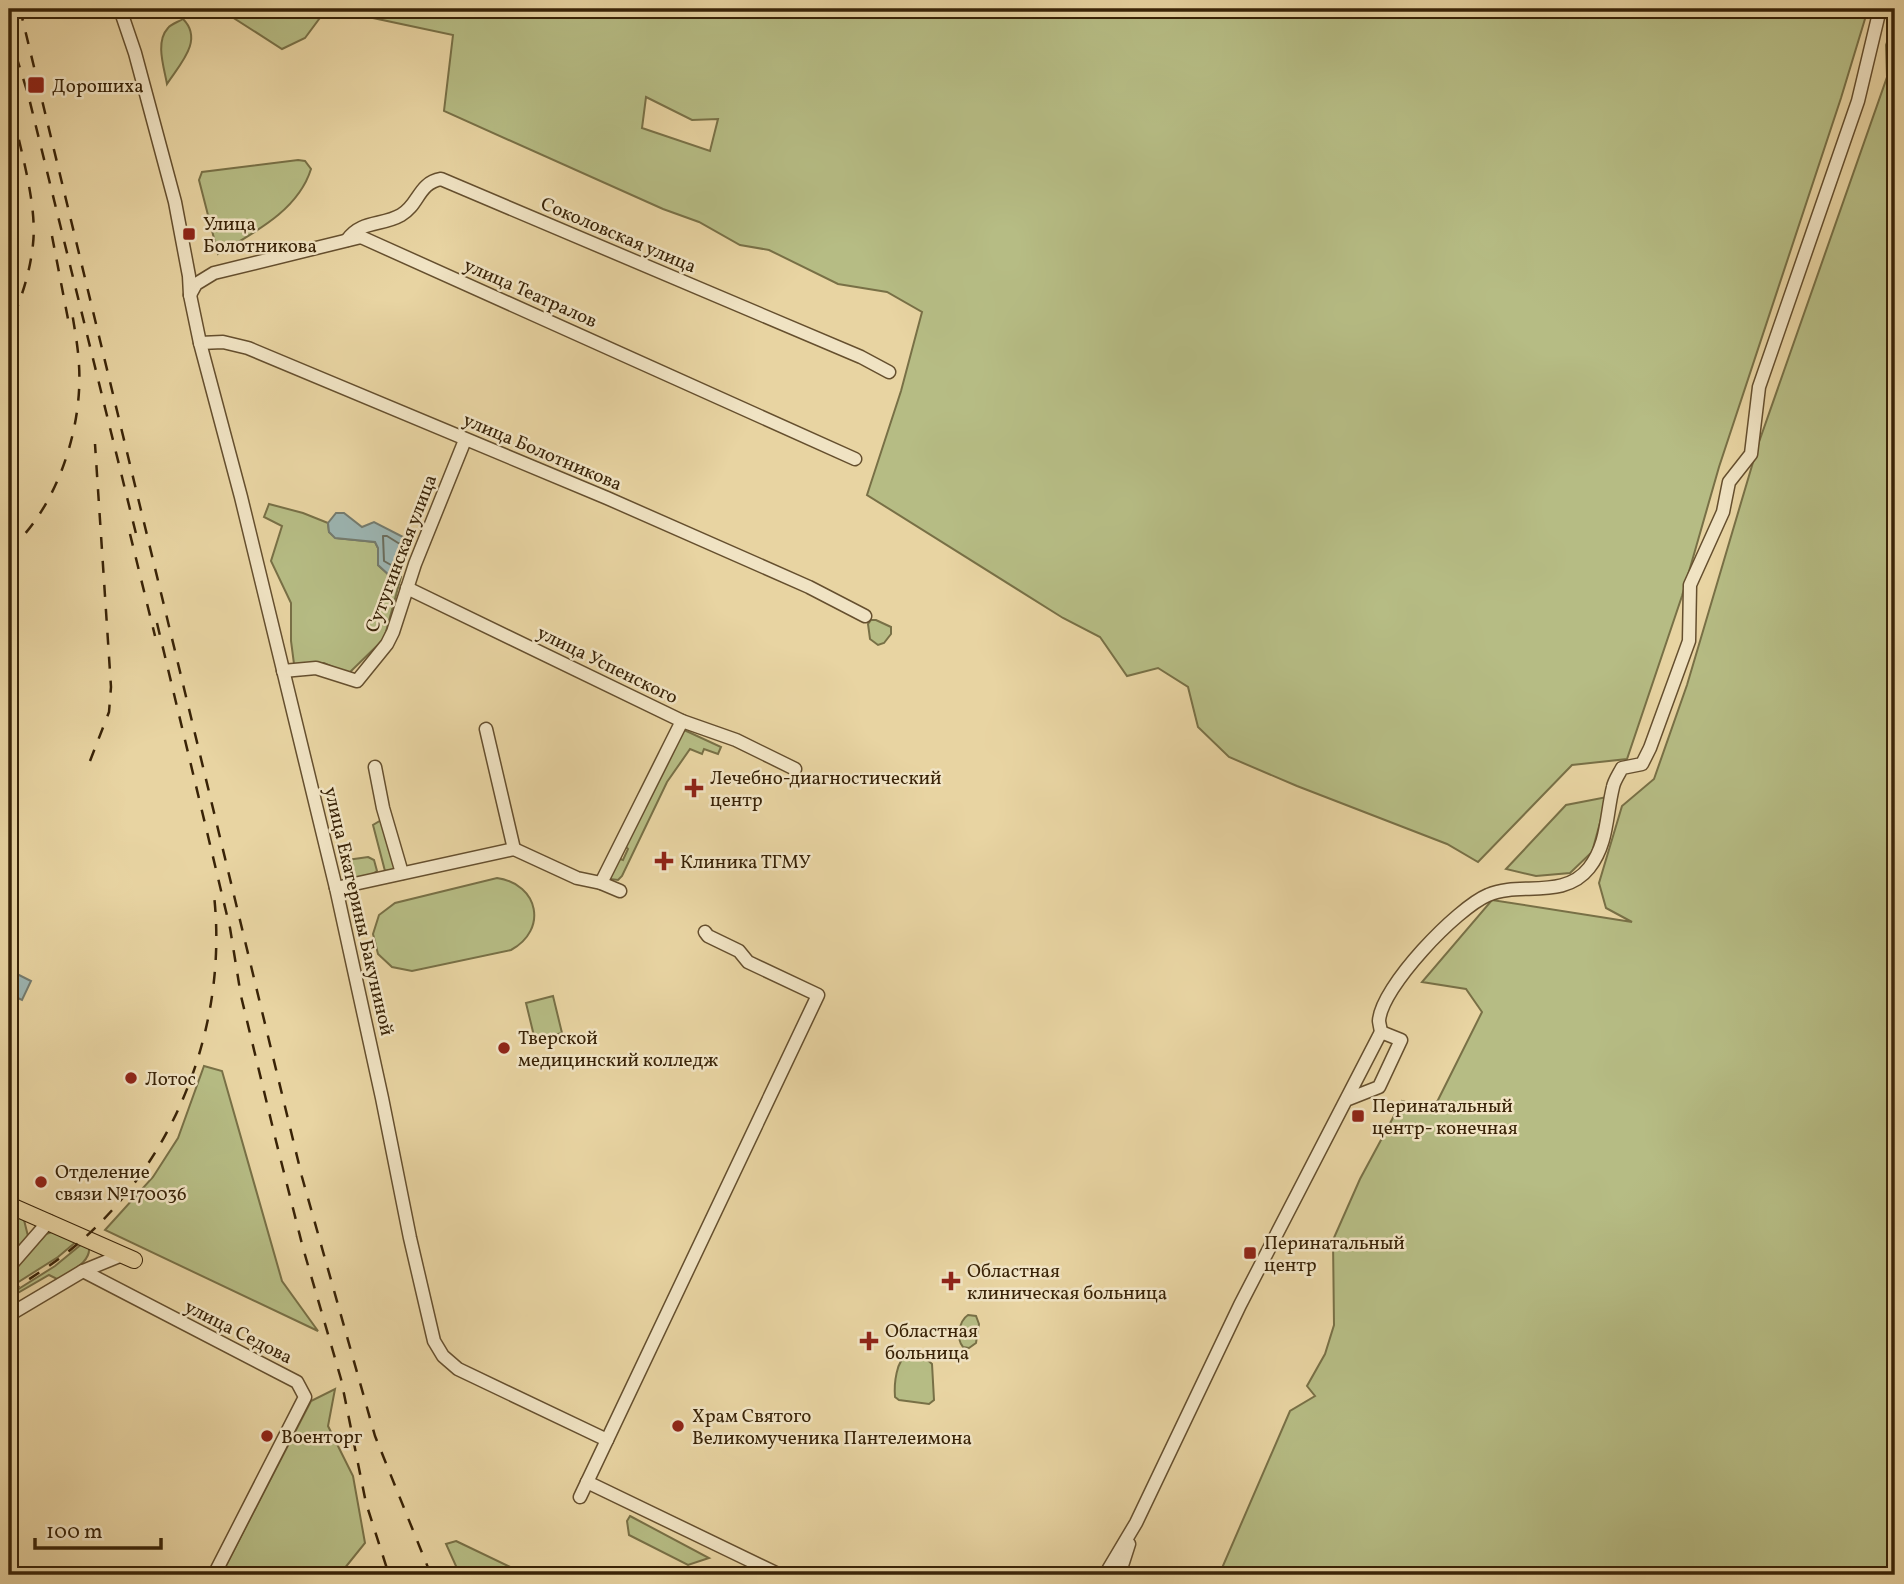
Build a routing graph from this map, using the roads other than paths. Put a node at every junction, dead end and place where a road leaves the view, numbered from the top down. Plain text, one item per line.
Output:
1 (120, 9) edge
2 (1880, 9) edge
3 (347, 240) junction
4 (190, 295) junction
5 (200, 343) junction
6 (889, 372) dead end
7 (466, 440) junction
8 (855, 458) dead end
9 (407, 588) junction
10 (865, 616) dead end
11 (284, 671) junction
12 (681, 721) junction
13 (486, 729) dead end
14 (375, 767) dead end
15 (795, 769) dead end
16 (514, 849) junction
17 (402, 873) junction
18 (601, 883) junction
19 (336, 888) junction
20 (620, 891) dead end
21 (705, 932) dead end
22 (1381, 1032) junction
23 (1346, 1100) junction
24 (9, 1196) edge
25 (9, 1205) edge
26 (24, 1212) junction
27 (49, 1221) junction
28 (28, 1245) junction
29 (128, 1258) joint
30 (9, 1266) edge
31 (83, 1271) junction
32 (9, 1315) edge
33 (607, 1440) junction
34 (587, 1482) junction
35 (580, 1497) dead end
36 (1136, 1523) junction
37 (214, 1575) edge
38 (780, 1575) edge
39 (1105, 1575) edge
40 (1119, 1575) edge

1 - 4 street, улица Екатерины Бакуниной
2 - 22 street
3 - 4 street, улица Театралов
3 - 6 street, Соколовская улица
3 - 8 street, улица Театралов
4 - 5 street, улица Екатерины Бакуниной
5 - 7 street, улица Болотникова
5 - 11 street, улица Екатерины Бакуниной
7 - 9 street, Сутугинская улица
7 - 10 street, улица Болотникова
9 - 11 street, Сутугинская улица
9 - 12 street, улица Успенского
11 - 19 street, улица Екатерины Бакуниной
12 - 15 street, улица Успенского
12 - 18 street
13 - 16 street
14 - 17 street
16 - 17 street
16 - 18 street
17 - 19 street
18 - 20 street
19 - 33 street, улица Екатерины Бакуниной
21 - 33 street
22 - 23 street
22 - 23 street
23 - 36 street
24 - 27 main road
25 - 26 main road
26 - 27 main road
26 - 28 street
27 - 28 street
27 - 29 main road
28 - 30 street
29 - 31 street
31 - 32 street
31 - 37 street, улица Седова
33 - 34 street
34 - 35 street
34 - 38 street
36 - 39 street
36 - 40 street

